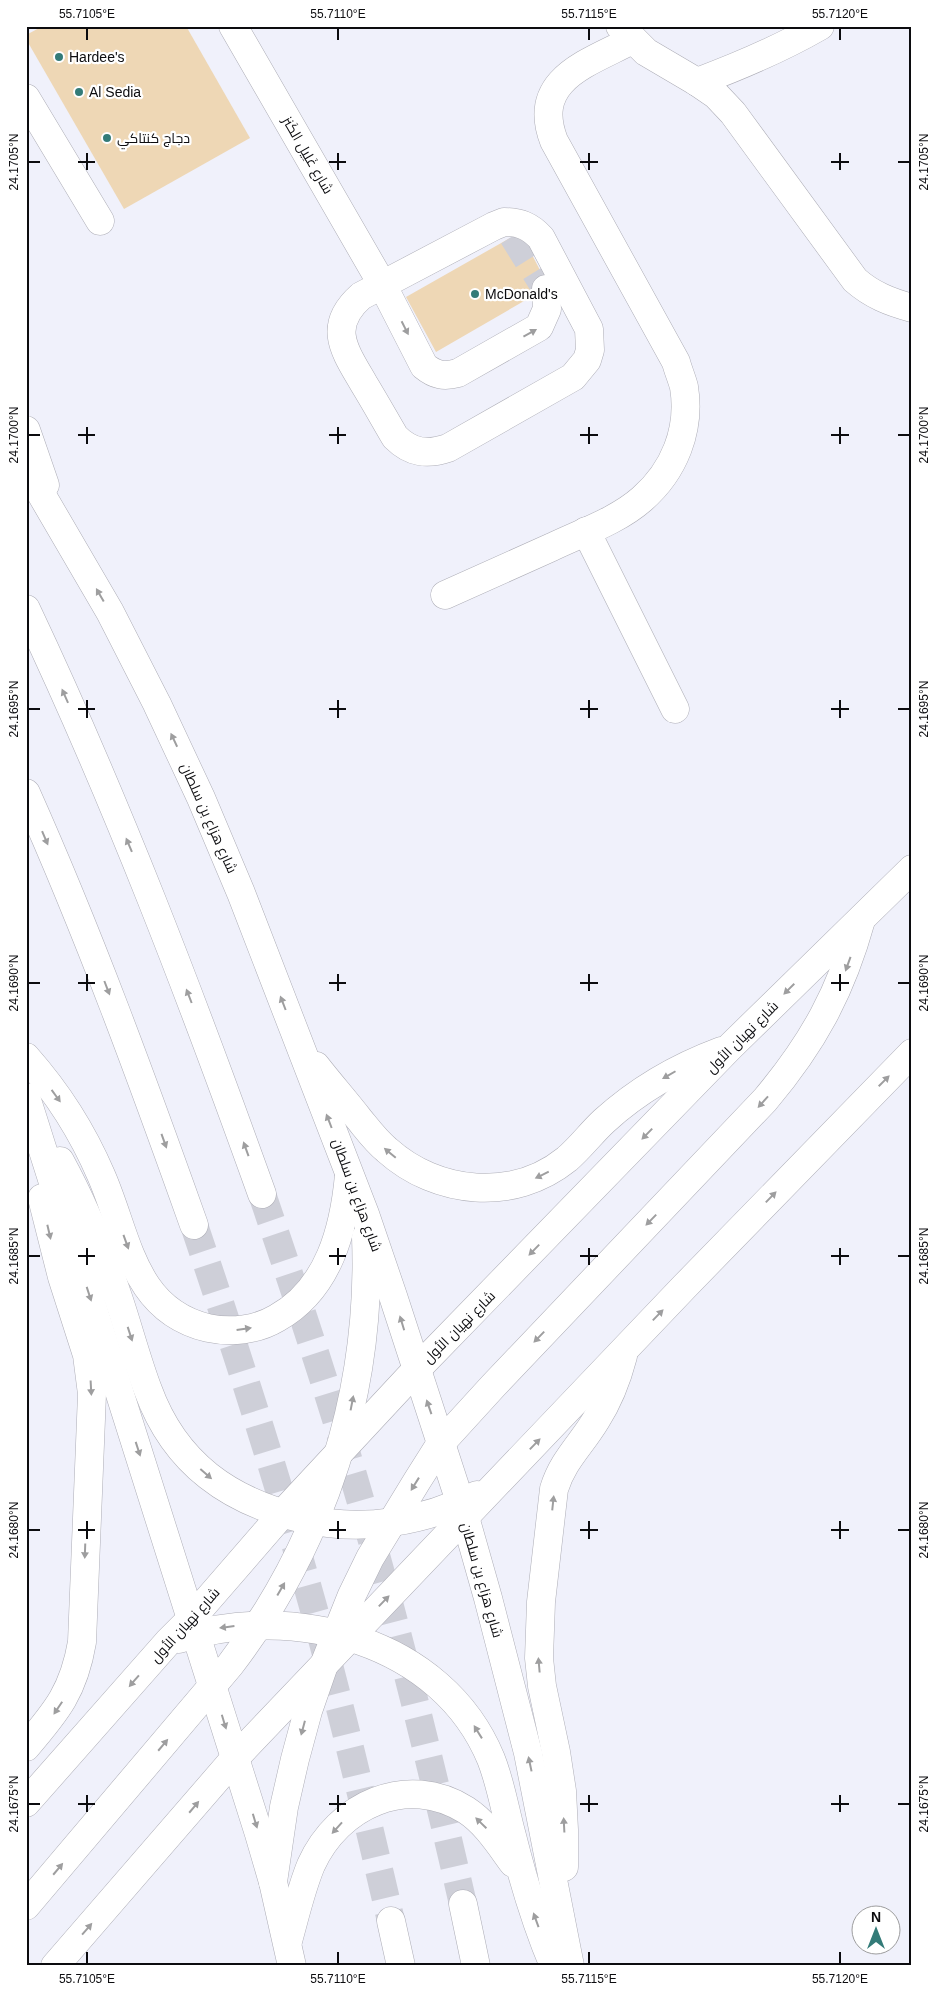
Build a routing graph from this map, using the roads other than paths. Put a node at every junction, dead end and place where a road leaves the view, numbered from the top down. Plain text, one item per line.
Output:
1 (233, 26) edge
2 (820, 26) edge
3 (626, 33) edge
4 (697, 82) junction
5 (26, 98) edge
6 (100, 221) dead end
7 (382, 284) junction
8 (546, 289) tunnel mouth
9 (912, 308) edge
10 (26, 430) edge
11 (26, 468) edge
12 (58, 522) junction
13 (586, 531) junction
14 (445, 595) dead end
15 (26, 609) edge
16 (675, 709) dead end
17 (26, 793) edge
18 (912, 869) edge
19 (862, 918) junction
20 (301, 1048) junction
21 (729, 1048) junction
22 (912, 1053) edge
23 (26, 1057) edge
24 (29, 1106) edge
25 (349, 1172) junction
26 (262, 1194) tunnel mouth
27 (365, 1214) junction
28 (194, 1224) tunnel mouth
29 (624, 1350) junction
30 (416, 1370) junction
31 (441, 1444) junction
32 (340, 1451) junction
33 (462, 1510) junction
34 (282, 1514) junction
35 (315, 1521) junction
36 (390, 1523) junction
37 (259, 1624) junction
38 (193, 1626) junction
39 (343, 1635) junction
40 (324, 1665) junction
41 (213, 1685) junction
42 (26, 1747) edge
43 (235, 1758) junction
44 (26, 1804) edge
45 (522, 1875) junction
46 (273, 1882) junction
47 (463, 1904) tunnel mouth
48 (26, 1906) edge
49 (560, 1909) junction
50 (391, 1921) tunnel mouth
51 (290, 1954) edge
52 (55, 1966) edge
53 (400, 1966) edge
54 (476, 1966) edge
55 (554, 1966) edge
56 (570, 1966) edge

1 - 7 main road, شارع غَلِيل الكَنز
2 - 4 main road
3 - 4 main road
3 - 13 main road
4 - 9 main road
5 - 6 main road
7 - 7 main road
7 -> 8 main road, شارع غَلِيل الكَنز
10 - 12 main road
11 - 12 main road, شارع هزاع بن سلطان
20 -> 12 main road, شارع هزاع بن سلطان
13 - 14 main road
13 - 16 main road
26 -> 15 main road
17 -> 28 main road
18 - 19 main road, شارع نهيان الأول
19 -> 21 main road, شارع نهيان الأول
19 -> 31 main road
21 -> 20 main road
25 -> 20 main road, شارع هزاع بن سلطان
21 -> 30 main road, شارع نهيان الأول
29 -> 22 main road
23 -> 25 main road
24 -> 34 main road
24 -> 38 main road
24 -> 42 main road
25 - 27 main road, شارع هزاع بن سلطان
30 -> 27 main road, شارع هزاع بن سلطان
32 -> 27 main road
33 -> 29 main road
49 -> 29 main road
31 -> 30 main road, شارع هزاع بن سلطان
30 - 32 main road, شارع نهيان الأول
31 - 33 main road, شارع هزاع بن سلطان
31 -> 36 main road
32 - 34 main road, شارع نهيان الأول
32 - 35 main road
33 - 36 main road
39 -> 33 main road
49 -> 33 main road, شارع هزاع بن سلطان
34 - 35 main road
34 - 38 main road, شارع نهيان الأول
35 - 36 main road
37 -> 35 main road
36 - 39 main road
37 -> 38 main road
37 - 39 main road
37 - 41 main road
38 - 41 main road
38 -> 44 main road, شارع نهيان الأول
39 - 40 main road
45 -> 39 main road
40 - 43 main road
40 -> 46 main road
41 -> 43 main road
48 -> 41 main road
43 -> 46 main road
52 -> 43 main road
45 -> 51 main road
55 -> 45 main road
46 - 51 main road
47 - 54 main road
49 - 56 main road, شارع هزاع بن سلطان
50 - 53 main road

